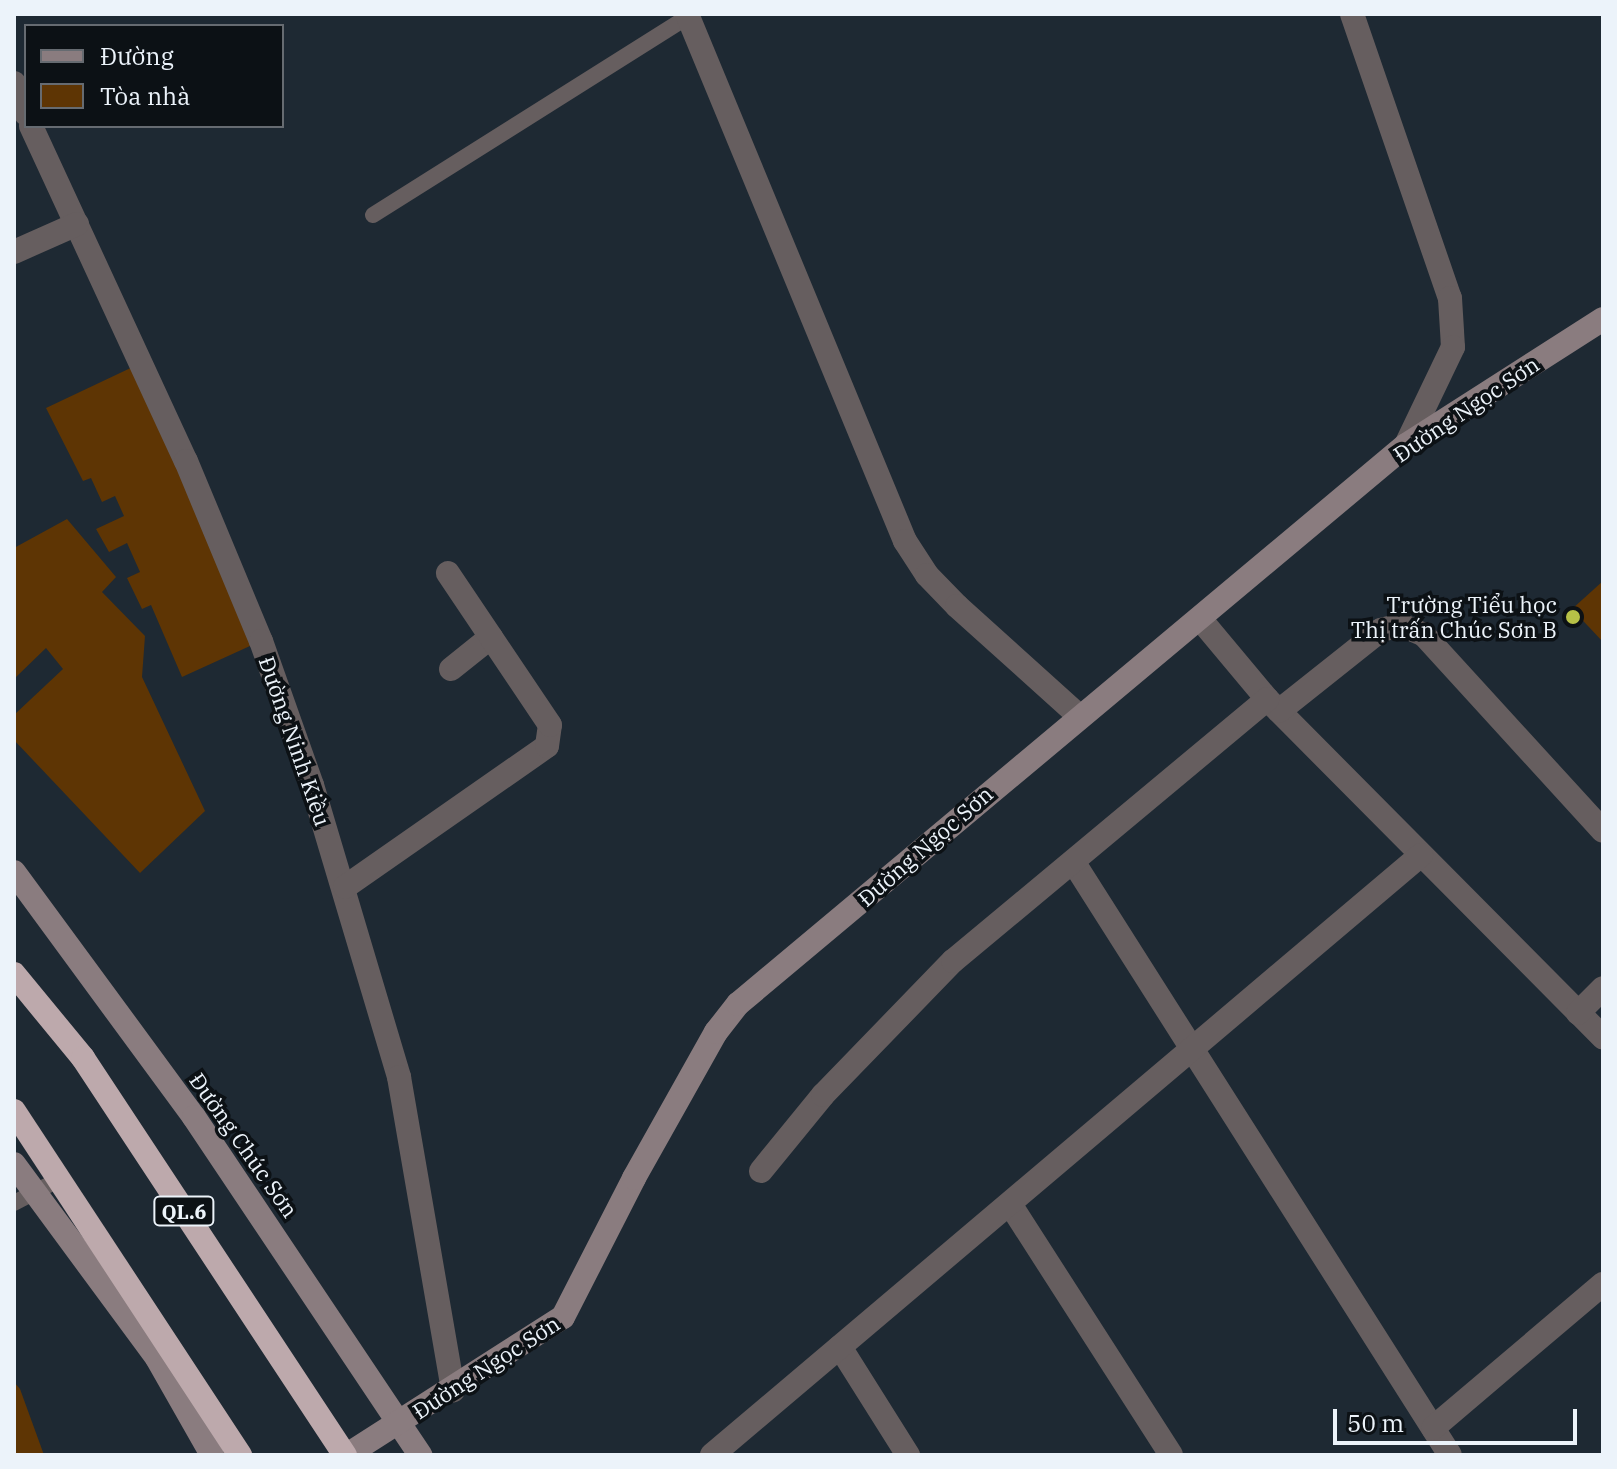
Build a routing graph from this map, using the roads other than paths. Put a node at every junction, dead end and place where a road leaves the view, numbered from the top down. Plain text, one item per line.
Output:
1 (1352, 14) edge
2 (687, 16) edge
3 (14, 83) edge
4 (24, 109) edge
5 (32, 128) edge
6 (373, 215) dead end
7 (77, 224) junction
8 (14, 252) edge
9 (1603, 319) edge
10 (1406, 445) junction
11 (448, 573) dead end
12 (1201, 620) junction
13 (491, 637) junction
14 (451, 669) dead end
15 (1273, 705) junction
16 (1078, 715) junction
17 (1603, 831) edge
18 (1421, 855) junction
19 (1074, 863) junction
20 (14, 872) edge
21 (345, 887) junction
22 (14, 974) edge
23 (1603, 988) edge
24 (1578, 1013) junction
25 (1603, 1037) edge
26 (1196, 1048) junction
27 (14, 1111) edge
28 (14, 1164) edge
29 (761, 1171) dead end
30 (60, 1179) junction
31 (25, 1198) edge
32 (1010, 1204) junction
33 (1603, 1284) edge
34 (840, 1347) junction
35 (453, 1390) junction
36 (403, 1421) junction
37 (1433, 1428) junction
38 (212, 1455) edge
39 (240, 1455) edge
40 (346, 1455) edge
41 (420, 1455) edge
42 (712, 1455) edge
43 (908, 1455) edge
44 (1171, 1455) edge
45 (1450, 1455) edge

1 - 10 street
2 - 6 lane
2 - 16 street
3 - 4 street
5 - 7 street, Đường Ninh Kiều
7 - 8 street
7 - 21 street, Đường Ninh Kiều
9 - 10 main road, Đường Ngọc Sơn
10 - 12 main road, Đường Ngọc Sơn
11 - 13 street
12 - 15 street
12 - 16 main road, Đường Ngọc Sơn
13 - 14 street
13 - 21 street
15 - 17 street
15 - 18 street
15 - 19 street
16 - 35 main road, Đường Ngọc Sơn
18 - 24 street
18 - 26 street
19 - 26 street
19 - 29 street
20 - 36 main road, Đường Chúc Sơn
21 - 35 street, Đường Ninh Kiều
22 - 40 highway, QL.6
23 - 24 street
24 - 25 street
26 - 32 street
26 - 37 street
27 - 30 highway
28 - 31 main road
30 - 31 lane
30 - 39 highway
31 - 38 main road
32 - 34 street
32 - 44 street
33 - 37 street
34 - 42 street
34 - 43 street
35 - 36 main road, Đường Ngọc Sơn
36 - 40 main road, Đường Ngọc Sơn
36 - 41 main road, Đường Chúc Sơn
37 - 45 street

